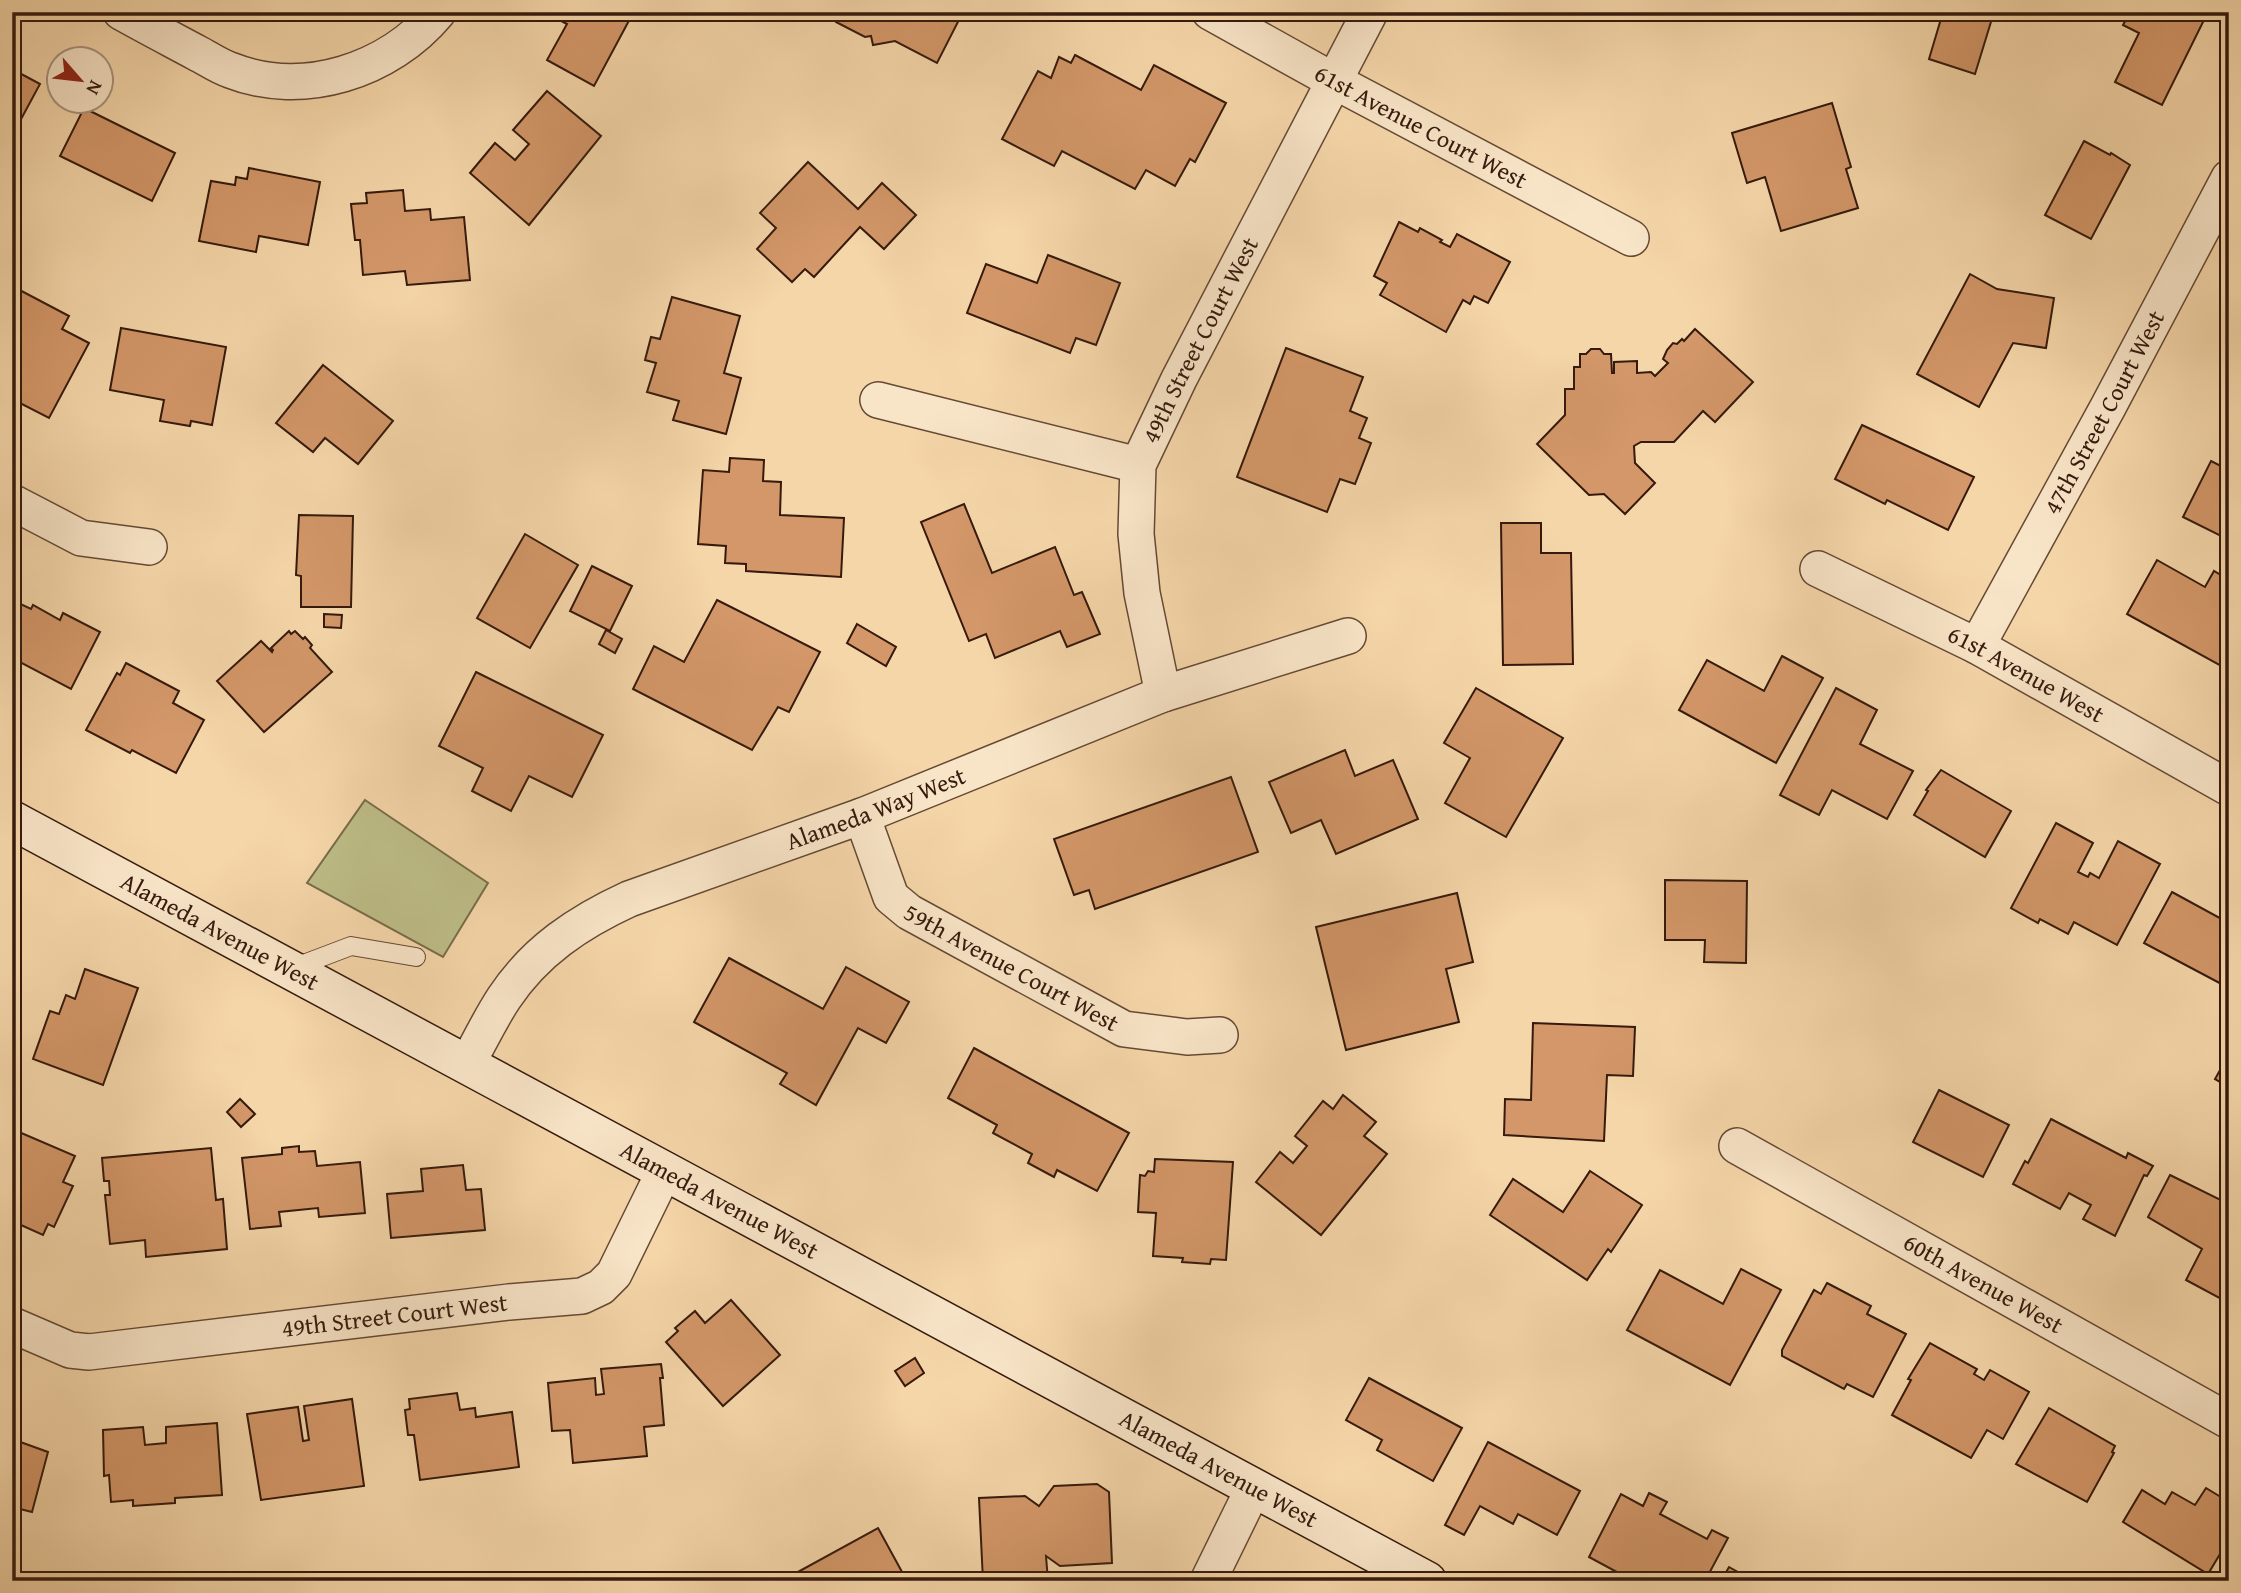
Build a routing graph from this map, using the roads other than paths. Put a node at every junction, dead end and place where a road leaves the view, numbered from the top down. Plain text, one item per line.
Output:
1 (121, 12) edge
2 (438, 12) edge
3 (1210, 12) edge
4 (1370, 12) edge
5 (1334, 81) junction
6 (2229, 178) edge
7 (1631, 238) dead end
8 (878, 400) dead end
9 (1138, 465) junction
10 (12, 502) edge
11 (149, 547) dead end
12 (1818, 569) dead end
13 (1348, 636) dead end
14 (1977, 646) junction
15 (1163, 694) junction
16 (2229, 788) edge
17 (862, 816) junction
18 (12, 820) edge
19 (416, 957) dead end
20 (290, 969) junction
21 (1220, 1035) dead end
22 (467, 1064) junction
23 (1737, 1146) dead end
24 (665, 1170) junction
25 (12, 1325) edge
26 (2229, 1421) edge
27 (1254, 1487) junction
28 (1208, 1581) edge
29 (1427, 1581) edge

1 - 2 street
3 - 5 street, 61st Avenue Court West
4 - 5 street, 49th Street Court West
5 - 7 street, 61st Avenue Court West
5 - 9 street, 49th Street Court West
6 - 14 street, 47th Street Court West
8 - 9 street
9 - 15 street, 49th Street Court West
10 - 11 street
12 - 14 street, 61st Avenue West
13 - 15 street, Alameda Way West
14 - 16 street, 61st Avenue West
15 - 17 street, Alameda Way West
17 - 21 street, 59th Avenue Court West
17 - 22 street, Alameda Way West
18 - 20 street, Alameda Avenue West
19 - 20 lane
20 - 22 street, Alameda Avenue West
22 - 24 street, Alameda Avenue West
23 - 26 street, 60th Avenue West
24 - 25 street, 49th Street Court West
24 - 27 street, Alameda Avenue West
27 - 28 street
27 - 29 street, Alameda Avenue West

